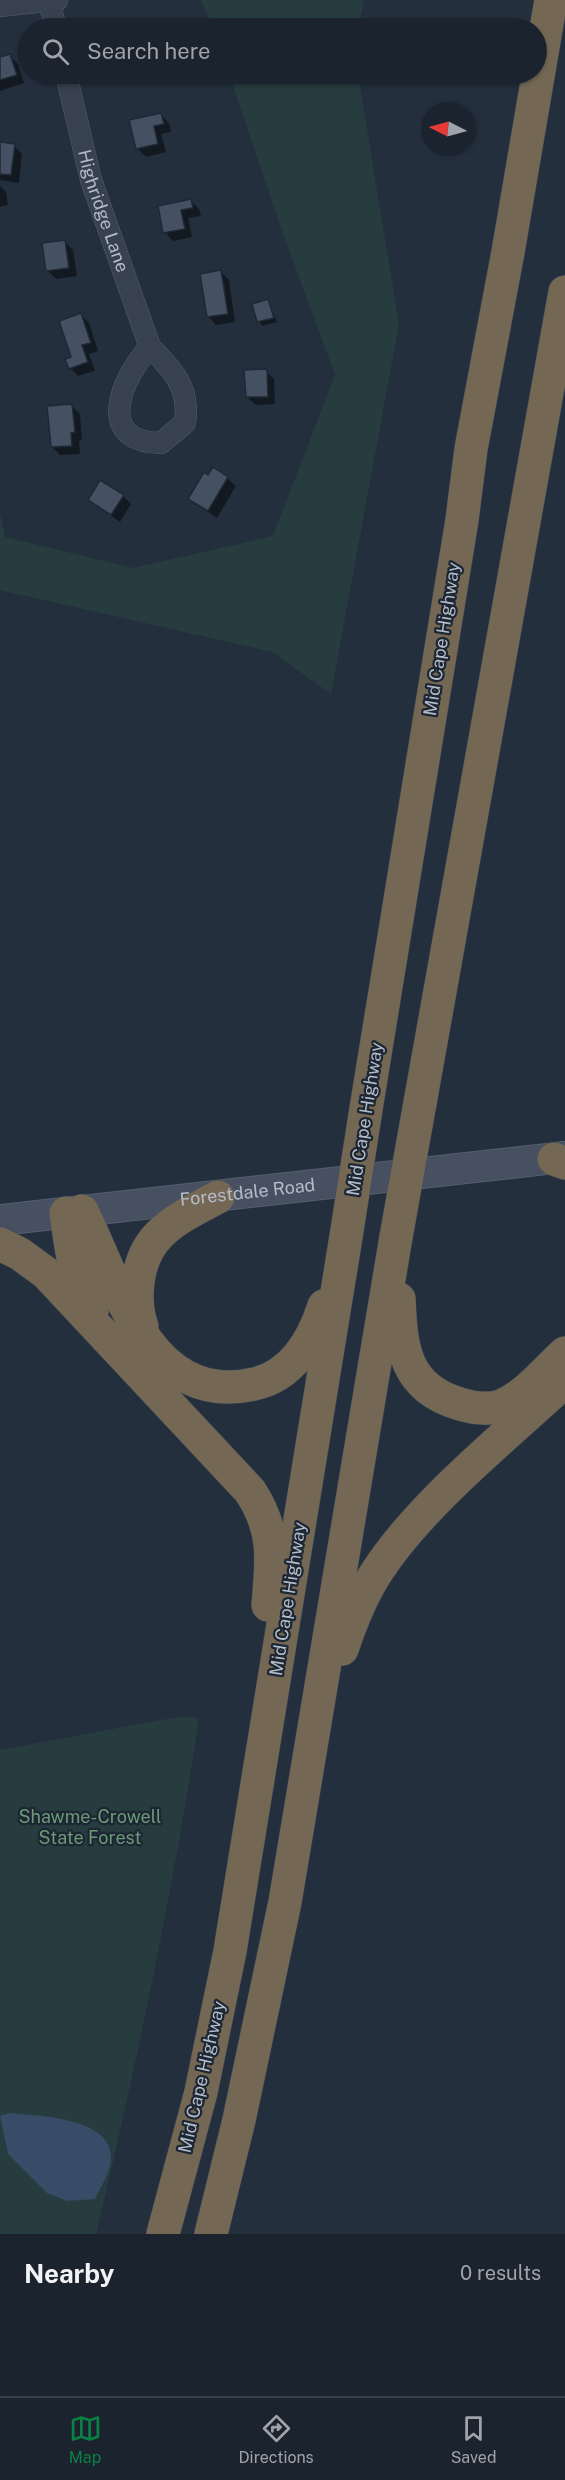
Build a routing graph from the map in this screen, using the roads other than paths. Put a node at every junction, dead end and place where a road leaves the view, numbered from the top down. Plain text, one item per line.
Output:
1 (551, 0) edge
2 (53, 1) edge
3 (0, 6) edge
4 (55, 18) edge
5 (547, 23) edge
6 (68, 84) edge
7 (537, 84) edge
8 (565, 292) edge
9 (150, 347) dead end
10 (562, 1160) edge
11 (218, 1197) junction
12 (74, 1212) junction
13 (0, 1220) edge
14 (396, 1237) junction
15 (345, 1243) junction
16 (0, 1245) edge
17 (145, 1337) junction
18 (110, 1341) junction
19 (565, 1353) edge
20 (565, 1381) edge
21 (314, 1727) junction
22 (243, 1874) junction
23 (163, 2234) edge
24 (211, 2234) edge

1 - 5 highway, Mid Cape Highway, bridge
2 - 3 street
2 - 4 street
6 - 9 street, Highridge Lane
7 - 15 highway, Mid Cape Highway, bridge
8 - 14 highway, bridge
10 - 11 main road, Forestdale Road
11 - 12 main road, Forestdale Road
11 - 17 highway
12 - 13 main road, Forestdale Road
12 - 17 highway
12 - 18 highway
14 - 19 highway
14 - 21 highway
15 - 17 highway
15 - 22 highway, Mid Cape Highway
16 - 18 highway
18 - 22 highway
20 - 21 highway
21 - 24 highway
22 - 23 highway, Mid Cape Highway

